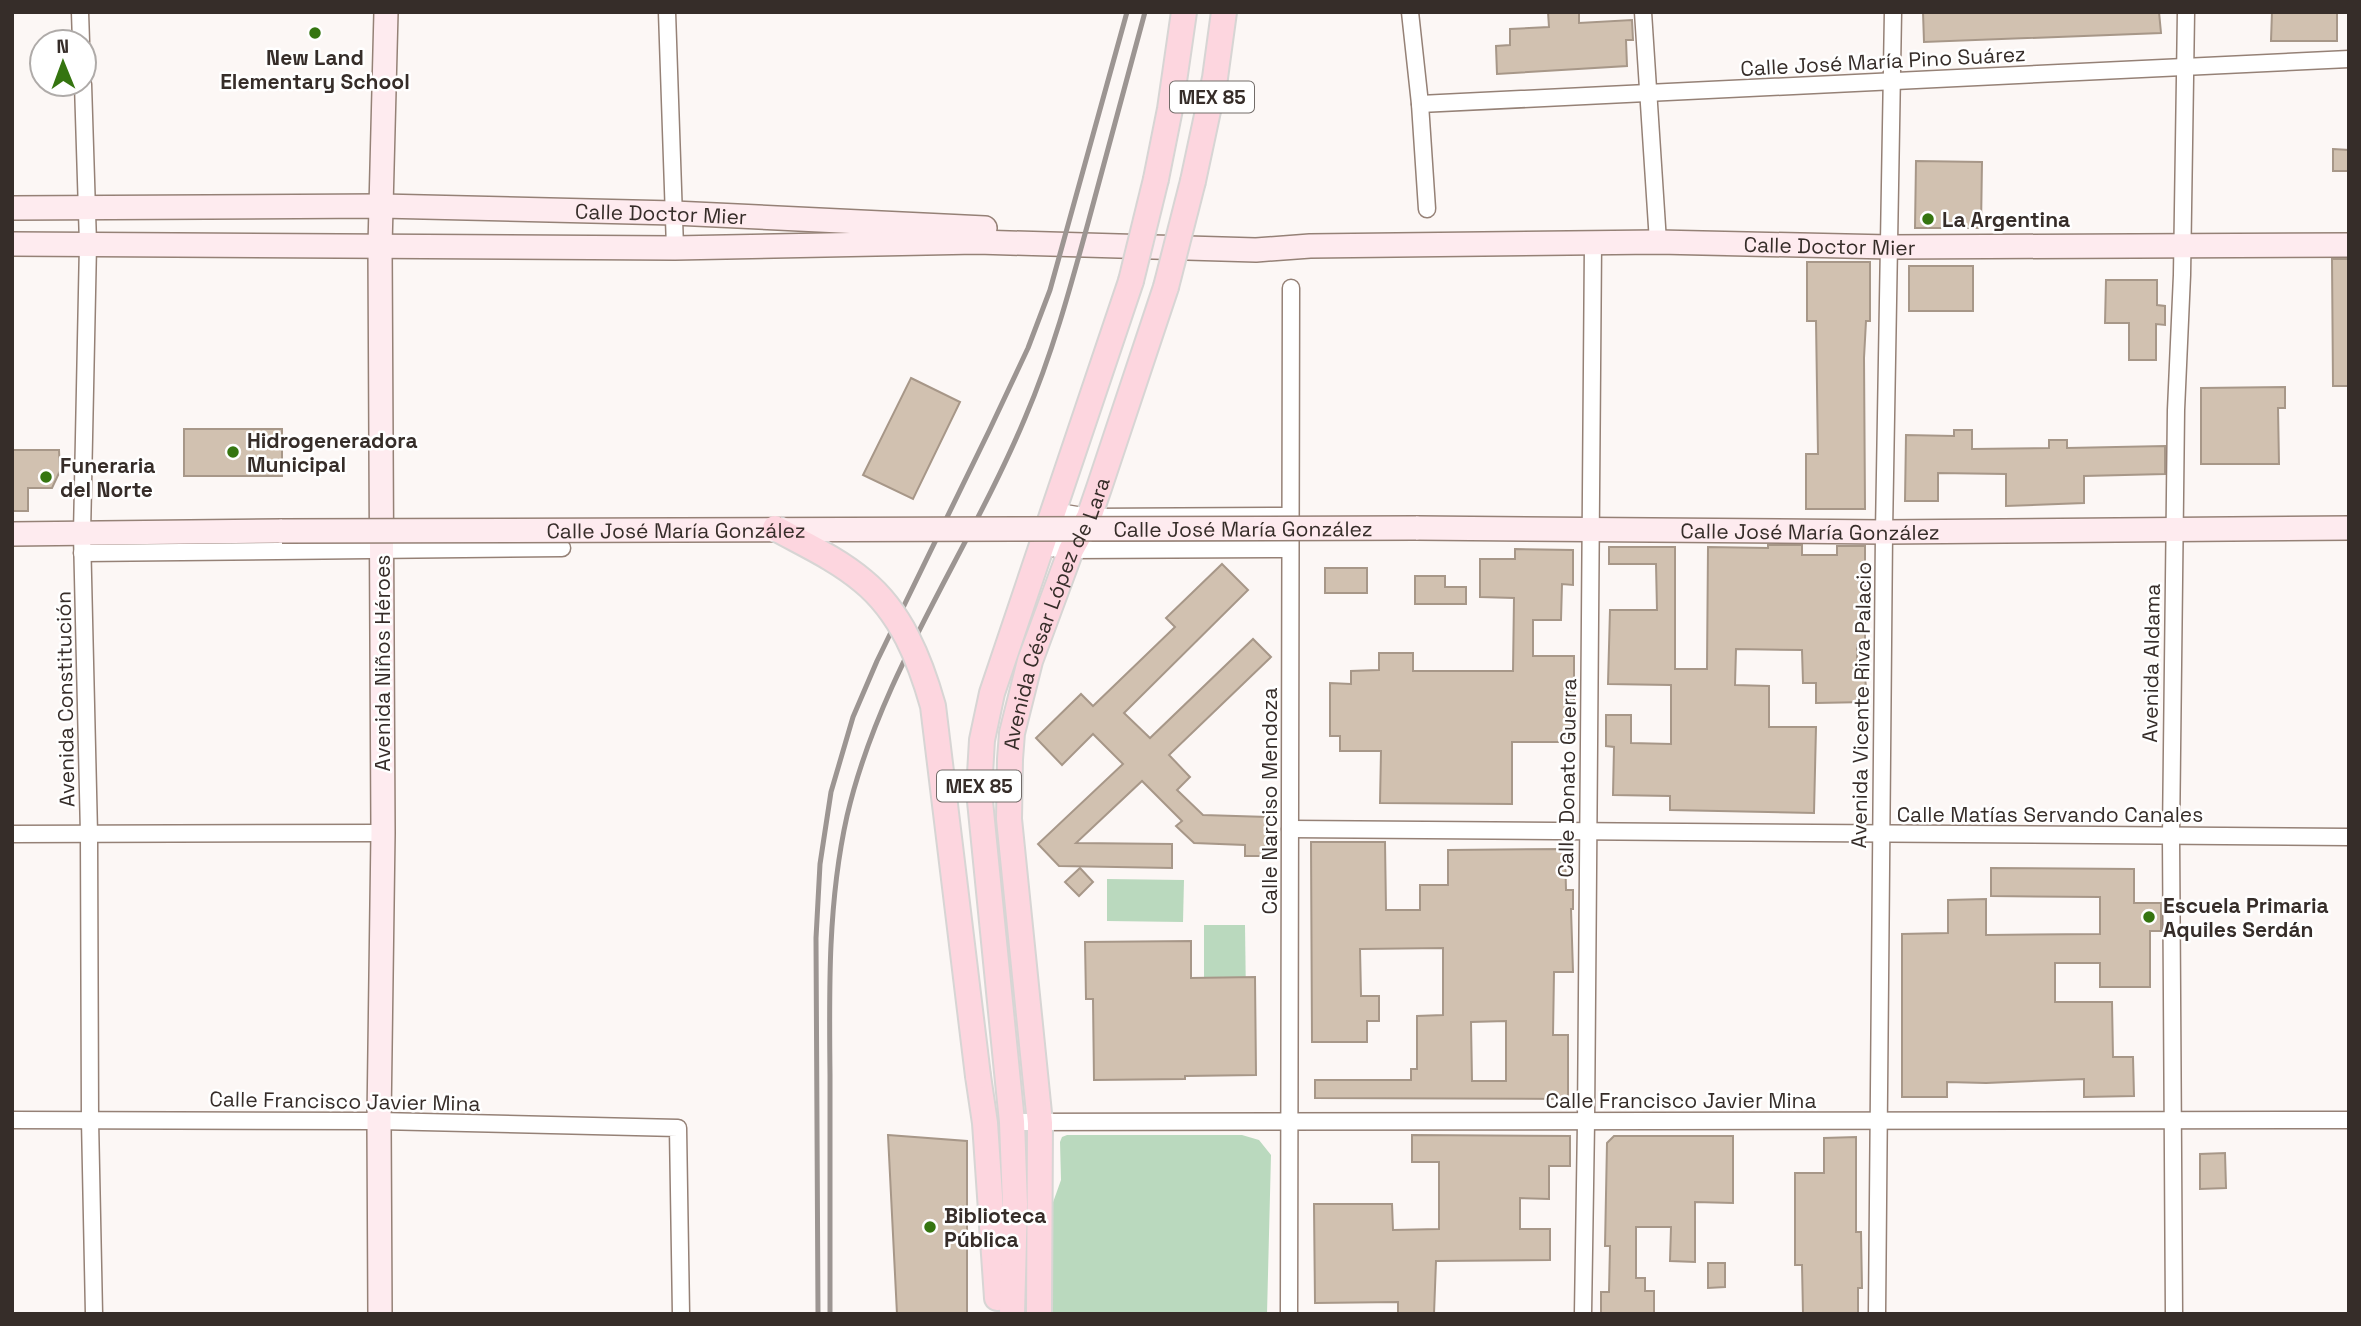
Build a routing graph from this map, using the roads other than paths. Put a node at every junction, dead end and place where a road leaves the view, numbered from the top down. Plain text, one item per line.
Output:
1 (386, 12) edge
2 (667, 12) edge
3 (1184, 12) edge
4 (1224, 12) edge
5 (1410, 12) edge
6 (1643, 12) edge
7 (1894, 12) edge
8 (2186, 12) edge
9 (2349, 59) edge
10 (2187, 67) junction
11 (1894, 81) junction
12 (1646, 93) junction
13 (83, 98) edge
14 (1420, 104) junction
15 (381, 206) junction
16 (12, 208) edge
17 (87, 209) junction
18 (1427, 209) dead end
19 (674, 213) junction
20 (1658, 242) junction
21 (1593, 243) junction
22 (12, 244) edge
23 (88, 244) junction
24 (2349, 245) edge
25 (380, 246) junction
26 (1310, 246) junction
27 (1890, 247) junction
28 (2182, 247) junction
29 (675, 248) junction
30 (1291, 288) dead end
31 (1053, 511) junction
32 (1290, 516) junction
33 (1089, 517) junction
34 (775, 528) junction
35 (2349, 528) edge
36 (1591, 530) junction
37 (2174, 531) junction
38 (1884, 532) junction
39 (12, 534) edge
40 (82, 543) junction
41 (1041, 547) junction
42 (562, 548) dead end
43 (381, 549) junction
44 (1290, 549) junction
45 (1071, 550) junction
46 (1009, 790) junction
47 (979, 791) junction
48 (1290, 830) junction
49 (1587, 831) junction
50 (383, 833) junction
51 (12, 834) edge
52 (89, 834) junction
53 (1881, 834) junction
54 (2171, 836) junction
55 (2349, 837) edge
56 (12, 1120) edge
57 (90, 1120) junction
58 (2172, 1120) junction
59 (2349, 1120) edge
60 (379, 1121) junction
61 (1289, 1121) junction
62 (1879, 1121) junction
63 (1013, 1122) junction
64 (1040, 1122) junction
65 (1586, 1122) junction
66 (94, 1314) edge
67 (380, 1314) edge
68 (681, 1314) edge
69 (998, 1314) edge
70 (1012, 1314) edge
71 (1039, 1314) edge
72 (1289, 1314) edge
73 (1583, 1314) edge
74 (1877, 1314) edge
75 (2174, 1314) edge

1 - 15 main road, Avenida Niños Héroes
2 - 19 street
3 - 31 main road, Avenida César López de Lara / MEX 85, bridge
4 - 33 main road, Avenida César López de Lara / MEX 85, bridge
5 - 14 street
6 - 12 street
7 - 11 street, Avenida Vicente Riva Palacio
8 - 10 street, Avenida Aldama
9 - 10 street, Calle José María Pino Suárez
10 - 11 street, Calle José María Pino Suárez
10 - 28 street, Avenida Aldama
11 - 12 street, Calle José María Pino Suárez
11 - 27 street, Avenida Vicente Riva Palacio
12 - 14 street, Calle José María Pino Suárez
12 - 20 street
13 - 17 street, Avenida Constitución
14 - 18 street
15 - 17 main road, Calle Doctor Mier
15 - 19 main road, Calle Doctor Mier
15 - 25 main road, Avenida Niños Héroes
16 - 17 main road, Calle Doctor Mier
17 - 23 street, Avenida Constitución
19 - 26 main road, Calle Doctor Mier
19 - 29 street
20 - 21 main road, Calle Doctor Mier
20 - 27 main road, Calle Doctor Mier
21 - 26 main road, Calle Doctor Mier
21 - 36 street, Calle Donato Guerra
22 - 23 main road, Calle Doctor Mier
23 - 25 main road, Calle Doctor Mier
23 - 40 street, Avenida Constitución
24 - 28 main road, Calle Doctor Mier
25 - 29 main road, Calle Doctor Mier
25 - 43 main road, Avenida Niños Héroes
26 - 29 main road, Calle Doctor Mier
27 - 28 main road, Calle Doctor Mier
27 - 38 street, Avenida Vicente Riva Palacio
28 - 37 street, Avenida Aldama
30 - 32 street, Calle Narciso Mendoza
31 - 33 street
31 - 41 main road, Avenida César López de Lara / MEX 85
32 - 33 street
32 - 44 street, Calle Narciso Mendoza
33 - 45 main road, Avenida César López de Lara / MEX 85
34 - 36 main road, Calle José María González, bridge
34 - 40 main road, Calle José María González, bridge
34 - 69 main road, bridge
35 - 37 main road, Calle José María González
36 - 38 main road, Calle José María González
36 - 49 street, Calle Donato Guerra
37 - 38 main road, Calle José María González
37 - 54 street, Avenida Aldama
38 - 53 street, Avenida Vicente Riva Palacio
39 - 40 main road, Calle José María González
40 - 43 street
40 - 52 street, Avenida Constitución
41 - 45 street
41 - 47 main road, Avenida César López de Lara / MEX 85
42 - 43 street
43 - 50 main road, Avenida Niños Héroes
44 - 45 street
44 - 48 street, Calle Narciso Mendoza
45 - 46 main road, Avenida César López de Lara / MEX 85
46 - 47 main road
46 - 64 main road, Avenida César López de Lara / MEX 85
47 - 63 main road, Avenida César López de Lara / MEX 85
48 - 49 street, Calle Matías Servando Canales
48 - 61 street, Calle Narciso Mendoza
49 - 53 street, Calle Matías Servando Canales
49 - 65 street, Calle Donato Guerra
50 - 52 street
50 - 60 main road, Avenida Niños Héroes
51 - 52 street
52 - 57 street, Avenida Constitución
53 - 54 street, Calle Matías Servando Canales
53 - 62 street, Avenida Vicente Riva Palacio
54 - 55 street, Calle Matías Servando Canales
54 - 58 street, Avenida Aldama
56 - 57 street, Calle Francisco Javier Mina
57 - 60 street, Calle Francisco Javier Mina
57 - 66 street, Avenida Constitución
58 - 59 street, Calle Francisco Javier Mina
58 - 62 street, Calle Francisco Javier Mina
58 - 75 street, Avenida Aldama
60 - 67 main road, Avenida Niños Héroes
60 - 68 street, Calle Francisco Javier Mina
61 - 64 street, Calle Francisco Javier Mina
61 - 65 street, Calle Francisco Javier Mina
61 - 72 street, Calle Narciso Mendoza
62 - 65 street, Calle Francisco Javier Mina
62 - 74 street, Avenida Vicente Riva Palacio
63 - 64 street, Calle Francisco Javier Mina
63 - 70 main road, Avenida César López de Lara / MEX 85
64 - 71 main road, Avenida César López de Lara / MEX 85
65 - 73 street, Calle Donato Guerra

